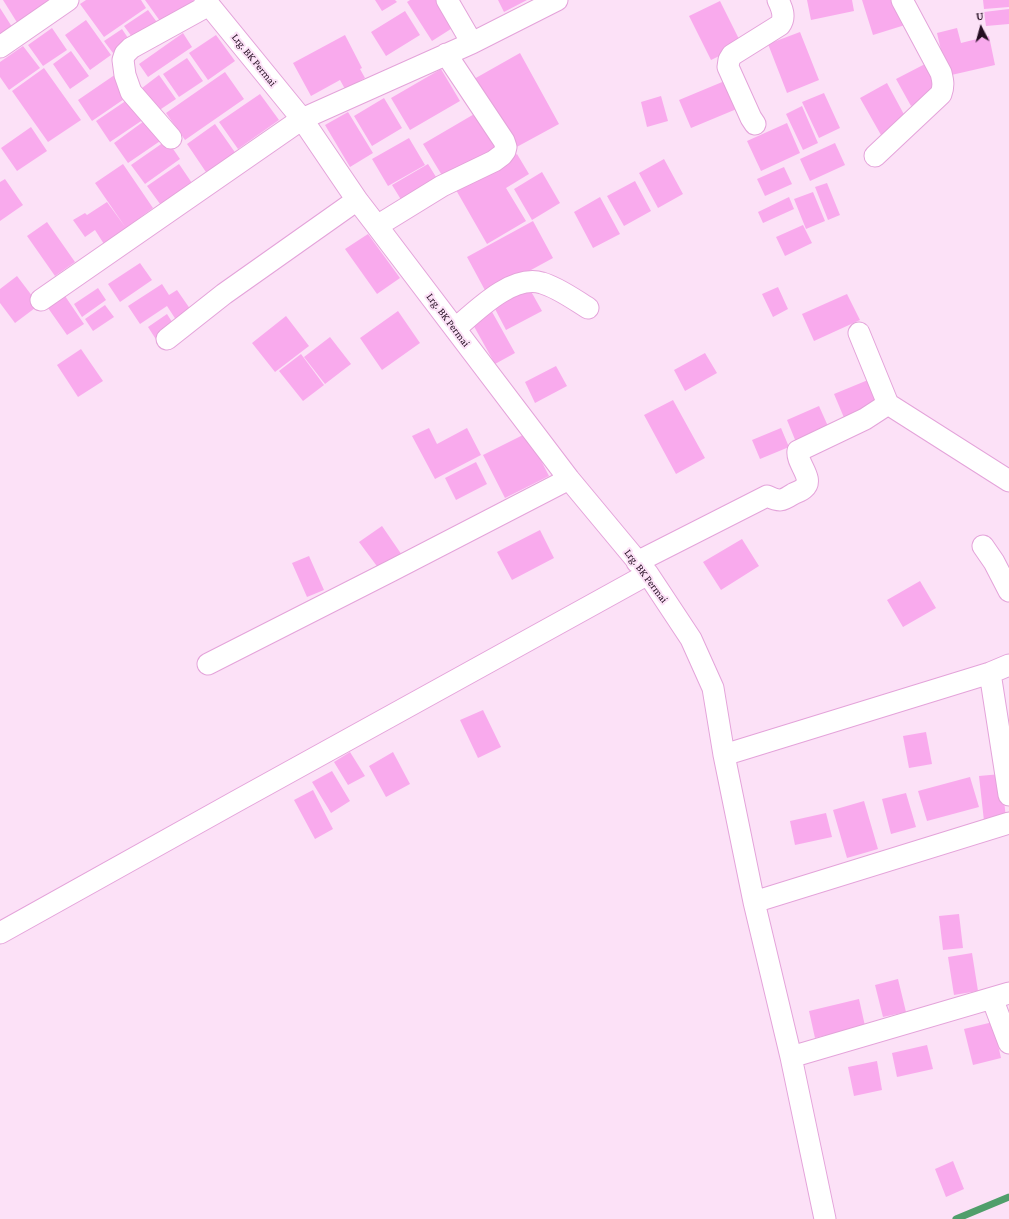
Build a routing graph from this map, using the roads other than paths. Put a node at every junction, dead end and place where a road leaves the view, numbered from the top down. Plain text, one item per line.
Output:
1 (68, 0) edge
2 (447, 0) edge
3 (557, 0) edge
4 (778, 0) edge
5 (902, 0) edge
6 (207, 3) edge
7 (472, 43) junction
8 (0, 47) edge
9 (446, 54) junction
10 (302, 119) junction
11 (755, 124) dead end
12 (171, 138) dead end
13 (875, 156) dead end
14 (357, 200) junction
15 (376, 226) junction
16 (41, 300) dead end
17 (588, 308) dead end
18 (455, 329) junction
19 (859, 333) dead end
20 (167, 339) dead end
21 (888, 404) junction
22 (569, 479) junction
23 (1009, 481) edge
24 (983, 546) dead end
25 (643, 568) junction
26 (1009, 591) edge
27 (208, 664) dead end
28 (1009, 665) edge
29 (990, 673) junction
30 (724, 755) junction
31 (1009, 795) edge
32 (1009, 823) edge
33 (754, 902) junction
34 (0, 933) edge
35 (1001, 995) edge
36 (1009, 1043) edge
37 (791, 1057) junction
38 (825, 1219) edge

1 - 8 street
2 - 7 street
3 - 7 street
4 - 11 street
5 - 13 street
6 - 10 street, Lrg. BK Permai
6 - 12 street
7 - 9 street
9 - 10 street
9 - 15 street
10 - 14 street, Lrg. BK Permai
10 - 16 street
14 - 15 street, Lrg. BK Permai
14 - 20 street
15 - 18 street, Lrg. BK Permai
17 - 18 street
18 - 22 street, Lrg. BK Permai
19 - 21 street
21 - 23 street
21 - 25 street
22 - 25 street, Lrg. BK Permai
22 - 27 street
24 - 26 street
25 - 30 street, Lrg. BK Permai
25 - 34 street
28 - 29 street
29 - 30 street
29 - 31 street
30 - 33 street, Lrg. BK Permai
32 - 33 street
33 - 37 street, Lrg. BK Permai
35 - 36 street
35 - 37 street
37 - 38 street, Lrg. BK Permai

